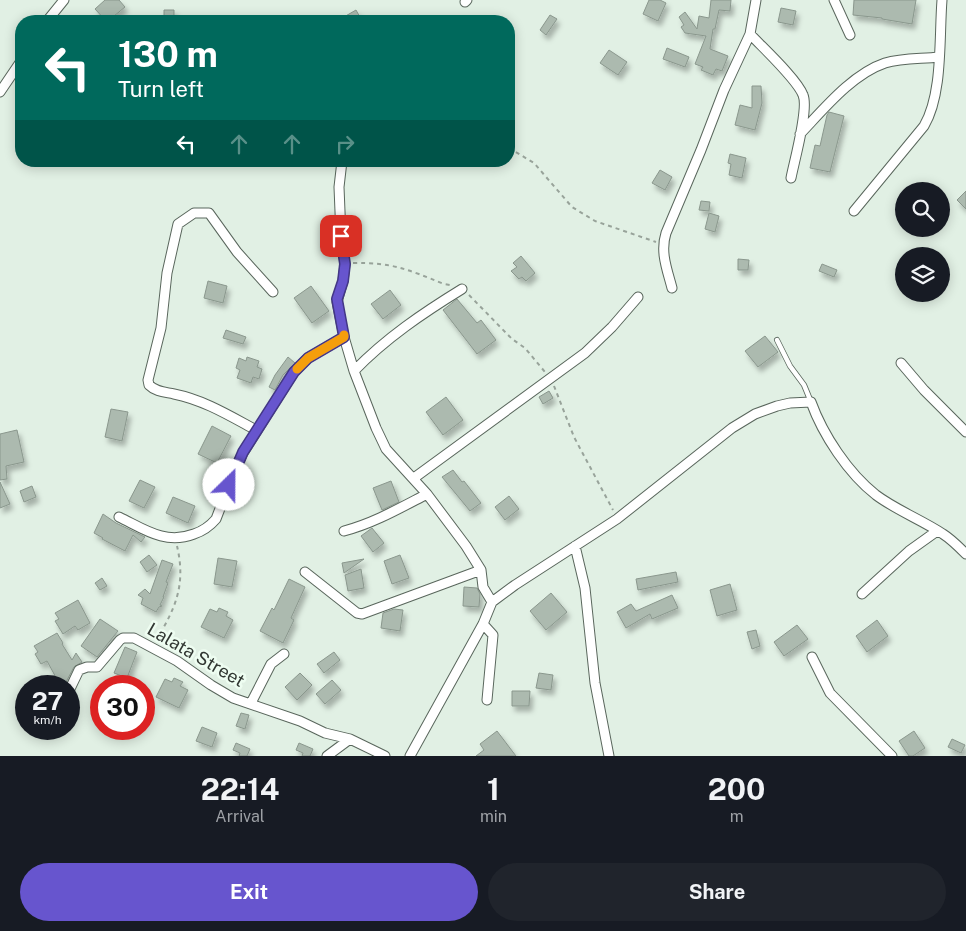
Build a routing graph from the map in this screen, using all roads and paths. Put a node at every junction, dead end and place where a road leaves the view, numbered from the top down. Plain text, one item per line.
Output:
1 (64, 0) edge
2 (756, 0) edge
3 (834, 0) edge
4 (942, 0) edge
5 (52, 15) edge
6 (750, 34) junction
7 (850, 35) dead end
8 (939, 57) junction
9 (15, 70) edge
10 (0, 92) edge
11 (800, 134) junction
12 (515, 152) edge
13 (341, 167) edge
14 (791, 178) dead end
15 (854, 211) dead end
16 (663, 244) junction
17 (672, 288) dead end
18 (462, 290) dead end
19 (273, 292) dead end
20 (638, 297) dead end
21 (344, 337) junction
22 (777, 340) dead end
23 (901, 363) dead end
24 (354, 371) junction
25 (551, 379) junction
26 (811, 402) junction
27 (256, 430) junction
28 (966, 432) edge
29 (414, 478) junction
30 (427, 494) junction
31 (119, 516) dead end
32 (617, 519) junction
33 (344, 531) dead end
34 (937, 531) junction
35 (175, 539) junction
36 (575, 546) junction
37 (966, 554) edge
38 (481, 570) junction
39 (305, 572) dead end
40 (862, 594) dead end
41 (492, 602) junction
42 (483, 624) junction
43 (152, 647) junction
44 (284, 654) dead end
45 (812, 657) dead end
46 (77, 675) edge
47 (487, 700) dead end
48 (251, 704) junction
49 (350, 739) junction
50 (327, 756) edge
51 (385, 756) edge
52 (410, 756) edge
53 (609, 756) edge
54 (892, 756) edge

1 - 5 street
2 - 6 street
3 - 7 street
4 - 8 street
6 - 11 street
6 - 16 street
8 - 11 street
8 - 15 street
9 - 10 street
11 - 14 street
12 - 16 path
13 - 21 street
16 - 17 street
18 - 24 street
19 - 27 street
20 - 25 street
21 - 24 street
21 - 27 street
22 - 26 lane
23 - 28 street
24 - 29 street
25 - 29 street
25 - 32 path
26 - 32 street
26 - 34 street
27 - 35 street
29 - 30 street
30 - 33 street
30 - 38 street
31 - 35 street
32 - 36 street
34 - 37 street
34 - 40 street
35 - 43 path
36 - 41 street
36 - 53 street
38 - 39 street
38 - 41 street
41 - 42 street
42 - 47 street
42 - 52 street
43 - 46 street, Lalata Street
43 - 48 street, Lalata Street
44 - 48 street
45 - 54 street
48 - 49 street, Lalata Street
49 - 50 street
49 - 51 street, Lalata Street

